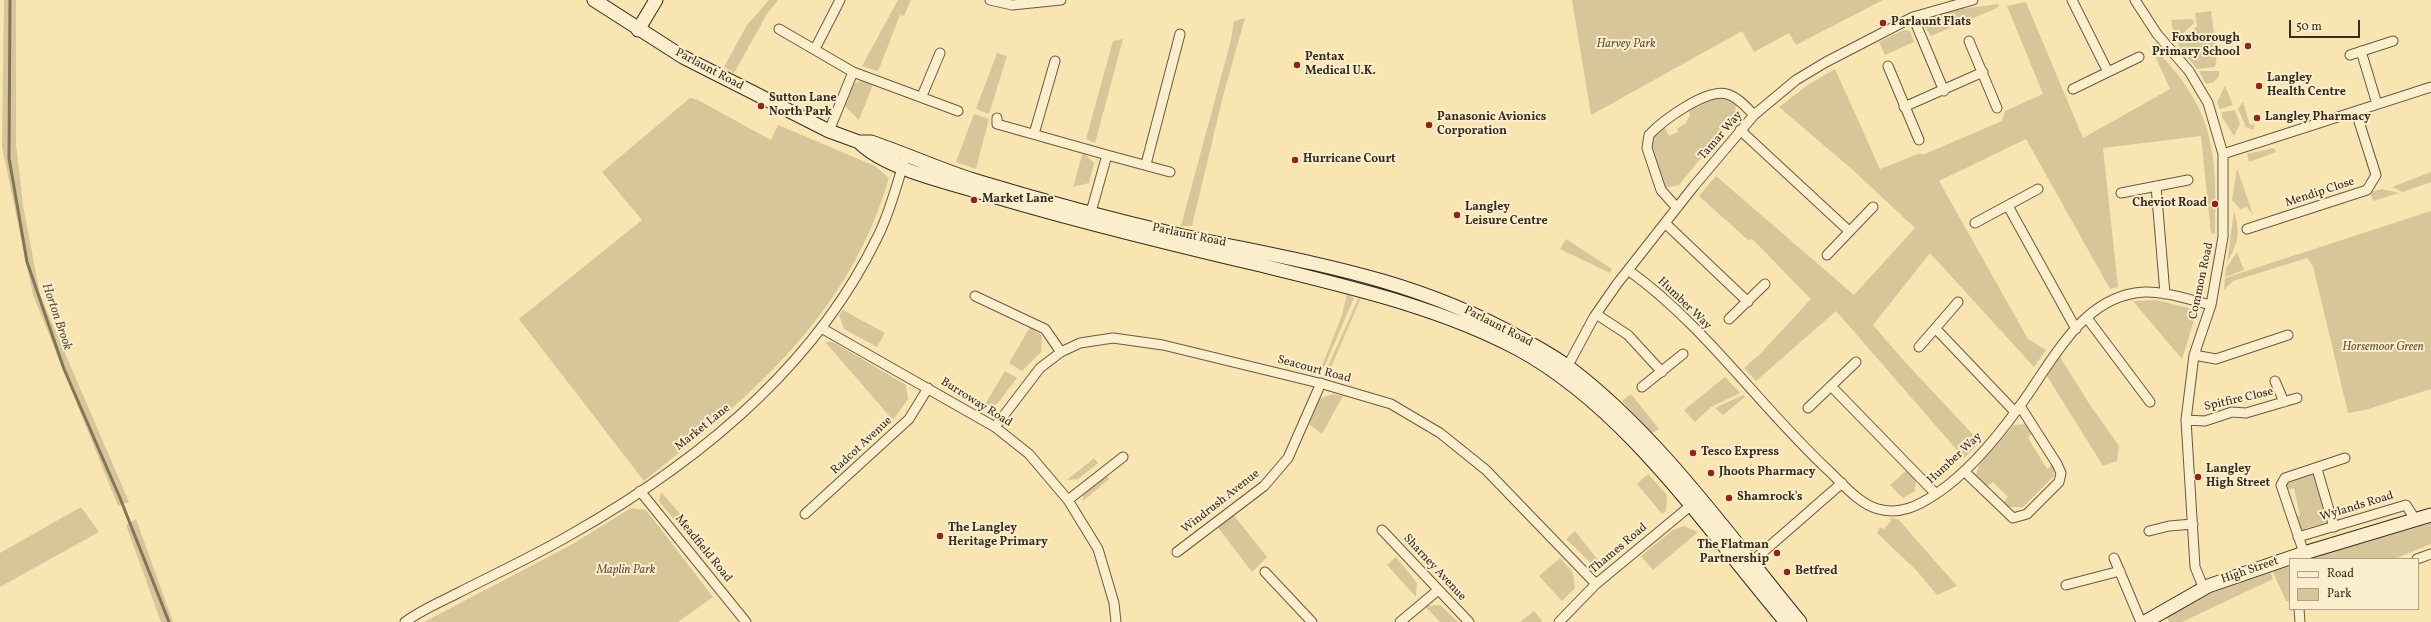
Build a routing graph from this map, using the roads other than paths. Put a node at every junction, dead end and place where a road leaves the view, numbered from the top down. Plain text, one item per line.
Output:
1 (594, 0) edge
2 (656, 0) edge
3 (840, 0) edge
4 (990, 0) edge
5 (1058, 0) edge
6 (1973, 0) edge
7 (2072, 0) edge
8 (2135, 0) edge
9 (1943, 3) edge
10 (1913, 17) junction
11 (779, 29) dead end
12 (638, 30) junction
13 (1180, 34) dead end
14 (1969, 41) dead end
15 (2393, 41) dead end
16 (815, 49) junction
17 (2361, 51) junction
18 (940, 53) dead end
19 (2350, 55) dead end
20 (2139, 57) dead end
21 (1055, 61) dead end
22 (1888, 66) dead end
23 (853, 72) junction
24 (1983, 72) junction
25 (2108, 72) junction
26 (2431, 88) edge
27 (2073, 89) dead end
28 (1944, 91) junction
29 (922, 96) junction
30 (2377, 104) junction
31 (1904, 107) junction
32 (1997, 108) dead end
33 (958, 111) dead end
34 (2356, 112) junction
35 (1754, 115) junction
36 (997, 118) dead end
37 (1740, 130) junction
38 (829, 131) junction
39 (1034, 134) junction
40 (1919, 140) dead end
41 (2224, 154) junction
42 (1107, 155) junction
43 (904, 162) junction
44 (1146, 164) junction
45 (1170, 172) dead end
46 (2188, 180) dead end
47 (2156, 186) junction
48 (2038, 189) dead end
49 (2121, 193) dead end
50 (2008, 206) junction
51 (1873, 207) dead end
52 (1677, 208) junction
53 (1089, 218) junction
54 (1665, 223) junction
55 (1975, 223) dead end
56 (2247, 229) dead end
57 (1849, 231) junction
58 (1827, 255) dead end
59 (1628, 270) junction
60 (1765, 284) dead end
61 (2165, 294) junction
62 (975, 296) dead end
63 (1748, 302) junction
64 (1958, 302) dead end
65 (2211, 305) junction
66 (1596, 314) junction
67 (2087, 318) junction
68 (1729, 319) dead end
69 (823, 328) junction
70 (1936, 329) junction
71 (2076, 329) junction
72 (2288, 335) dead end
73 (1919, 347) dead end
74 (1061, 352) junction
75 (1682, 354) dead end
76 (2194, 355) junction
77 (1856, 362) dead end
78 (1565, 371) junction
79 (1662, 372) junction
80 (2275, 381) dead end
81 (1321, 383) junction
82 (1831, 386) junction
83 (928, 388) junction
84 (1642, 388) dead end
85 (2297, 398) dead end
86 (2150, 402) dead end
87 (2284, 402) junction
88 (1808, 408) dead end
89 (2018, 409) junction
90 (2186, 420) junction
91 (995, 427) junction
92 (1122, 457) dead end
93 (2345, 458) dead end
94 (2317, 469) junction
95 (1964, 471) junction
96 (1842, 483) junction
97 (640, 491) junction
98 (1936, 494) junction
99 (1068, 500) junction
100 (1695, 502) junction
101 (805, 514) dead end
102 (2431, 515) edge
103 (2415, 519) junction
104 (2193, 524) junction
105 (2334, 527) junction
106 (1382, 530) dead end
107 (2149, 531) dead end
108 (2298, 537) junction
109 (1177, 552) dead end
110 (2304, 552) junction
111 (2431, 554) edge
112 (2114, 558) dead end
113 (2419, 558) edge
114 (1746, 566) junction
115 (2120, 571) junction
116 (1265, 572) dead end
117 (1596, 584) junction
118 (2066, 585) dead end
119 (2204, 589) junction
120 (1437, 591) junction
121 (2299, 610) edge
122 (408, 620) edge
123 (746, 622) edge
124 (1116, 622) edge
125 (1312, 622) edge
126 (1400, 622) edge
127 (1469, 622) edge
128 (1558, 622) edge
129 (1786, 622) edge
130 (1800, 622) edge
131 (2141, 622) edge
132 (2145, 622) edge
133 (2300, 622) edge

1 - 12 street, Parlaunt Road
2 - 12 street
3 - 16 street
4 - 5 street
6 - 9 street, Tamar Way
7 - 25 street
8 - 41 street, Common Road
9 - 10 street, Tamar Way
10 - 28 street
10 - 35 street, Tamar Way
11 - 16 street
12 - 38 street, Parlaunt Road
13 - 44 street
14 - 24 street
15 - 17 street
16 - 23 street
17 - 19 street
17 - 30 street
18 - 29 street
20 - 25 street
21 - 39 street
22 - 31 street
23 - 29 street
23 - 38 street
24 - 28 street
24 - 32 street
25 - 27 street
26 - 30 street
28 - 31 street
29 - 33 street
30 - 34 street
31 - 40 street
34 - 41 street
34 - 56 street, Mendip Close
35 - 37 street, Tamar Way
35 - 52 street
36 - 39 street
37 - 52 street, Tamar Way
37 - 57 street
38 - 43 street, Parlaunt Road
39 - 42 street
41 - 65 street, Common Road
42 - 44 street
42 - 53 street
43 - 53 street, Parlaunt Road
43 - 69 street, Market Lane
44 - 45 street
46 - 47 street
47 - 49 street
47 - 61 street
48 - 50 street
50 - 55 street
50 - 71 street
51 - 57 street
52 - 54 street, Tamar Way
53 - 78 street, Parlaunt Road
54 - 59 street, Tamar Way
54 - 63 street
57 - 58 street
59 - 66 street, Tamar Way
59 - 96 street, Humber Way
60 - 63 street
61 - 65 street, Humber Way
61 - 67 street, Humber Way
62 - 74 street
63 - 68 street
64 - 70 street
65 - 76 street, Common Road
66 - 78 street, Tamar Way
66 - 79 street
67 - 71 street, Humber Way
67 - 86 street
69 - 83 street, Burroway Road
69 - 97 street, Market Lane
70 - 73 street
70 - 89 street
71 - 89 street, Humber Way
72 - 76 street
74 - 81 street, Seacourt Road
74 - 91 street, Seacourt Road
75 - 79 street
76 - 90 street, Common Road
77 - 82 street
78 - 100 street, Parlaunt Road
79 - 84 street
80 - 87 street
81 - 109 street, Windrush Avenue
81 - 117 street, Seacourt Road
82 - 88 street
82 - 98 street
83 - 91 street, Burroway Road
83 - 101 street, Radcot Avenue
85 - 87 street, Spitfire Close
87 - 90 street, Spitfire Close
89 - 95 street, Humber Way
89 - 95 street
90 - 104 street, Common Road
91 - 99 street, Burroway Road
92 - 99 street
93 - 94 street
94 - 105 street
94 - 108 street
95 - 98 street, Humber Way
96 - 98 street, Humber Way
96 - 114 street
97 - 122 street, Market Lane
97 - 123 street, Meadfield Road
99 - 124 street, Burroway Road
100 - 114 street, Parlaunt Road
100 - 117 street, Thames Road
102 - 103 street, High Street
103 - 105 street, Wylands Road
103 - 110 street, High Street
104 - 107 street
104 - 119 street, Common Road
105 - 108 street, Wylands Road
106 - 120 street, Sharney Avenue
108 - 110 street
110 - 119 street, High Street
111 - 113 street
112 - 115 street
114 - 129 street, Parlaunt Road
114 - 130 street, Parlaunt Road
115 - 118 street
115 - 131 street
116 - 125 street
117 - 128 street, Thames Road
119 - 132 street, High Street
120 - 126 street
120 - 127 street, Sharney Avenue
121 - 133 street

